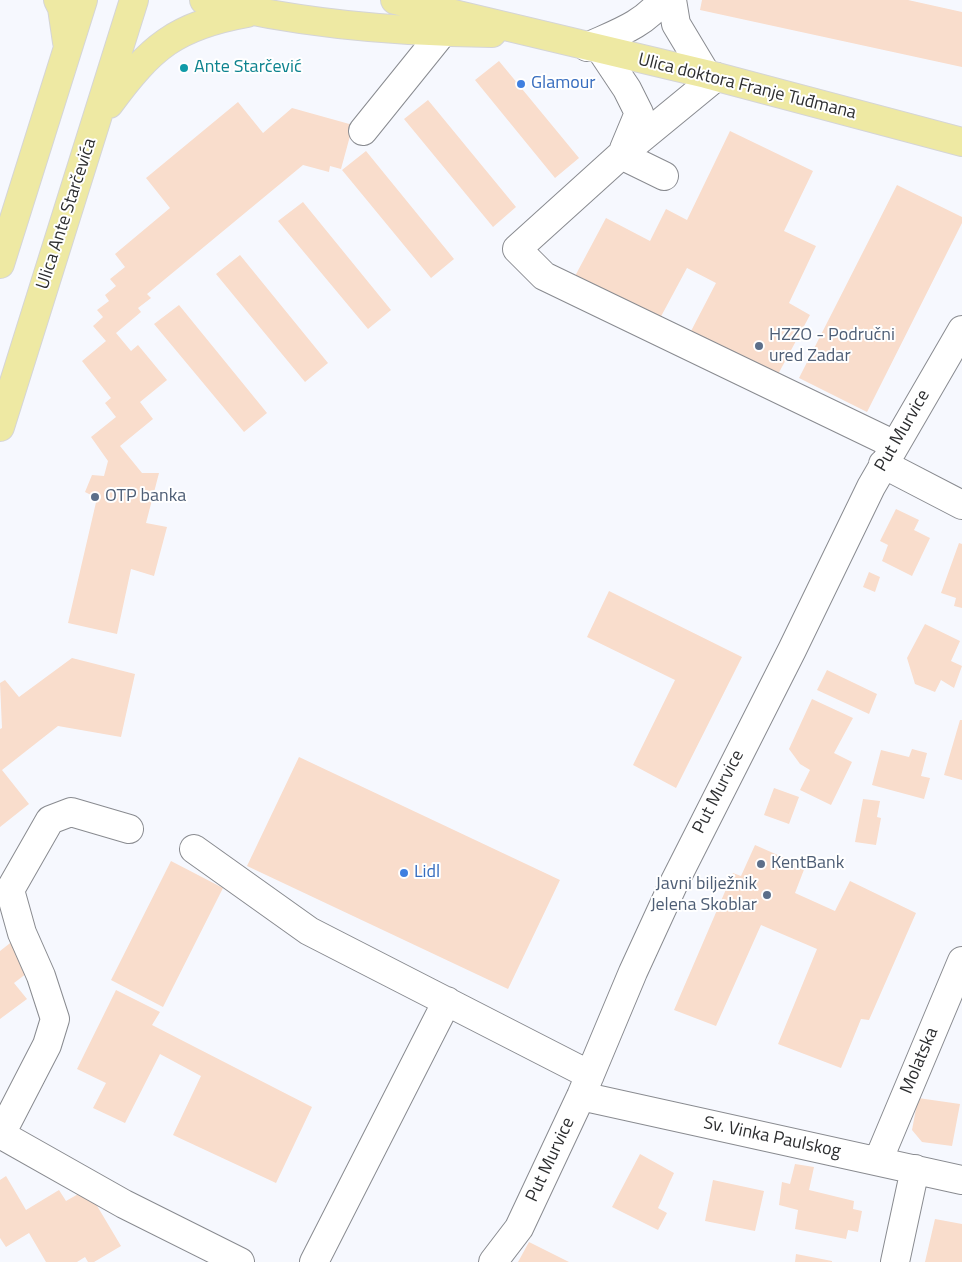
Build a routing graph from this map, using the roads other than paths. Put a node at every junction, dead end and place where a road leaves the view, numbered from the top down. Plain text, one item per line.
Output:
1 (58, 0) edge
2 (83, 0) edge
3 (134, 0) edge
4 (204, 0) edge
5 (395, 0) edge
6 (662, 0) edge
7 (672, 0) edge
8 (252, 12) junction
9 (442, 32) junction
10 (532, 34) junction
11 (594, 48) junction
12 (67, 50) junction
13 (711, 76) junction
14 (96, 122) junction
15 (362, 131) dead end
16 (952, 139) edge
17 (621, 155) junction
18 (962, 156) edge
19 (664, 176) dead end
20 (0, 264) edge
21 (962, 330) edge
22 (0, 427) edge
23 (889, 454) junction
24 (962, 504) edge
25 (129, 829) dead end
26 (194, 849) dead end
27 (962, 960) edge
28 (448, 1001) junction
29 (586, 1085) junction
30 (1, 1134) edge
31 (878, 1161) junction
32 (915, 1169) junction
33 (962, 1180) edge
34 (240, 1262) edge
35 (314, 1262) edge
36 (494, 1262) edge
37 (895, 1262) edge

1 - 12 main road
2 - 12 main road
3 - 14 main road, Ulica Ante Starčevića
4 - 8 main road, Ulica doktora Franje Tuđmana
5 - 10 main road, Ulica doktora Franje Tuđmana
6 - 11 street
7 - 13 street
8 - 9 main road, Ulica doktora Franje Tuđmana
8 - 14 main road
9 - 10 main road, Ulica doktora Franje Tuđmana
9 - 15 street
10 - 11 main road, Ulica doktora Franje Tuđmana
11 - 13 main road, Ulica doktora Franje Tuđmana
11 - 17 street
12 - 20 main road
13 - 16 main road, Ulica doktora Franje Tuđmana
13 - 17 street
14 - 22 main road, Ulica Ante Starčevića
16 - 18 street
17 - 19 street
17 - 23 street
21 - 23 street, Put Murvice
23 - 24 street
23 - 29 street, Put Murvice
25 - 30 street
26 - 28 street, Sv. Vinka Paulskog
27 - 31 street, Molatska
28 - 29 street, Sv. Vinka Paulskog
28 - 35 street
29 - 31 street, Sv. Vinka Paulskog
29 - 36 street, Put Murvice
30 - 34 street
31 - 32 street, Sv. Vinka Paulskog
32 - 33 street, Sv. Vinka Paulskog
32 - 37 street

